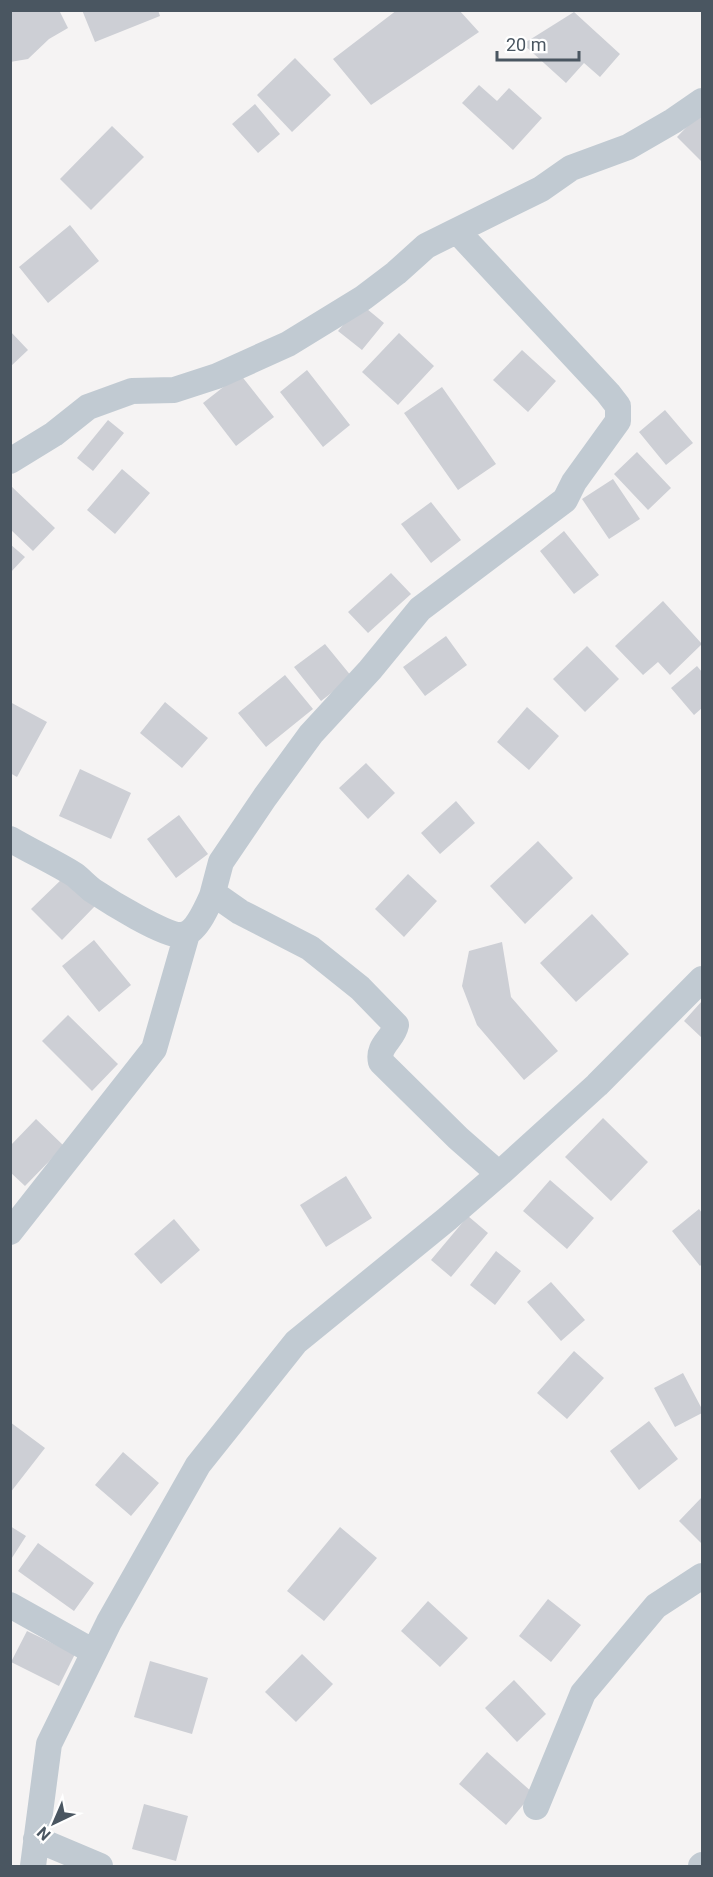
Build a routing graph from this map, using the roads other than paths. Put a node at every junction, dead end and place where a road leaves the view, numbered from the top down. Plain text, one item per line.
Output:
1 (702, 100) edge
2 (457, 231) junction
3 (10, 461) edge
4 (10, 839) edge
5 (212, 896) junction
6 (187, 933) junction
7 (702, 979) edge
8 (499, 1174) junction
9 (10, 1232) edge
10 (702, 1575) edge
11 (10, 1605) edge
12 (94, 1652) junction
13 (536, 1807) dead end
14 (36, 1839) junction
15 (33, 1866) edge
16 (100, 1866) edge

1 - 2 street
2 - 3 street
2 - 5 street
4 - 6 street
5 - 6 street
5 - 8 street
6 - 9 street
7 - 8 street
8 - 12 street
10 - 13 street
11 - 12 street
12 - 14 street
14 - 15 street
14 - 16 street

